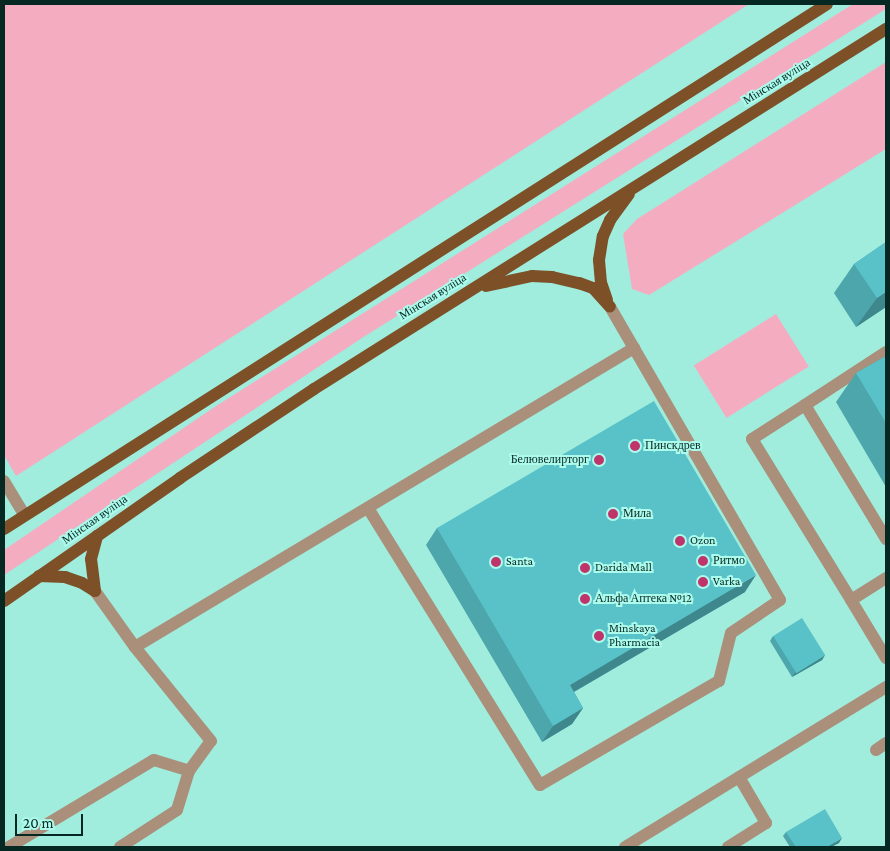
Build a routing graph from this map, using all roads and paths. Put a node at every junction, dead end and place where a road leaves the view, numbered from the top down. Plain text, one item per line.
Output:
1 (826, 4) edge
2 (886, 30) edge
3 (639, 184) junction
4 (468, 292) junction
5 (610, 307) junction
6 (634, 348) junction
7 (886, 352) edge
8 (805, 405) junction
9 (4, 481) edge
10 (368, 508) junction
11 (24, 514) junction
12 (4, 529) edge
13 (97, 536) junction
14 (886, 539) edge
15 (39, 576) junction
16 (886, 578) edge
17 (95, 591) junction
18 (851, 600) junction
19 (4, 601) edge
20 (135, 647) junction
21 (886, 658) edge
22 (886, 687) edge
23 (190, 771) junction
24 (740, 777) junction
25 (9, 847) edge
26 (120, 847) edge
27 (625, 847) edge
28 (728, 847) edge

1 - 11 main road
2 - 3 main road, Мінская вуліца
3 - 4 main road, Мінская вуліца
3 - 5 main road
4 - 5 main road
4 - 13 main road, Мінская вуліца
5 - 6 lane
6 - 10 lane
6 - 10 lane
7 - 8 lane
8 - 14 lane
8 - 18 lane
9 - 11 lane
10 - 20 lane
11 - 12 main road
13 - 15 main road, Мінская вуліца
13 - 17 main road
15 - 17 main road
15 - 19 main road, Мінская вуліца
16 - 18 lane
17 - 20 lane
18 - 21 lane
20 - 23 lane
22 - 24 lane
23 - 25 lane
23 - 26 lane
24 - 27 lane
24 - 28 lane

